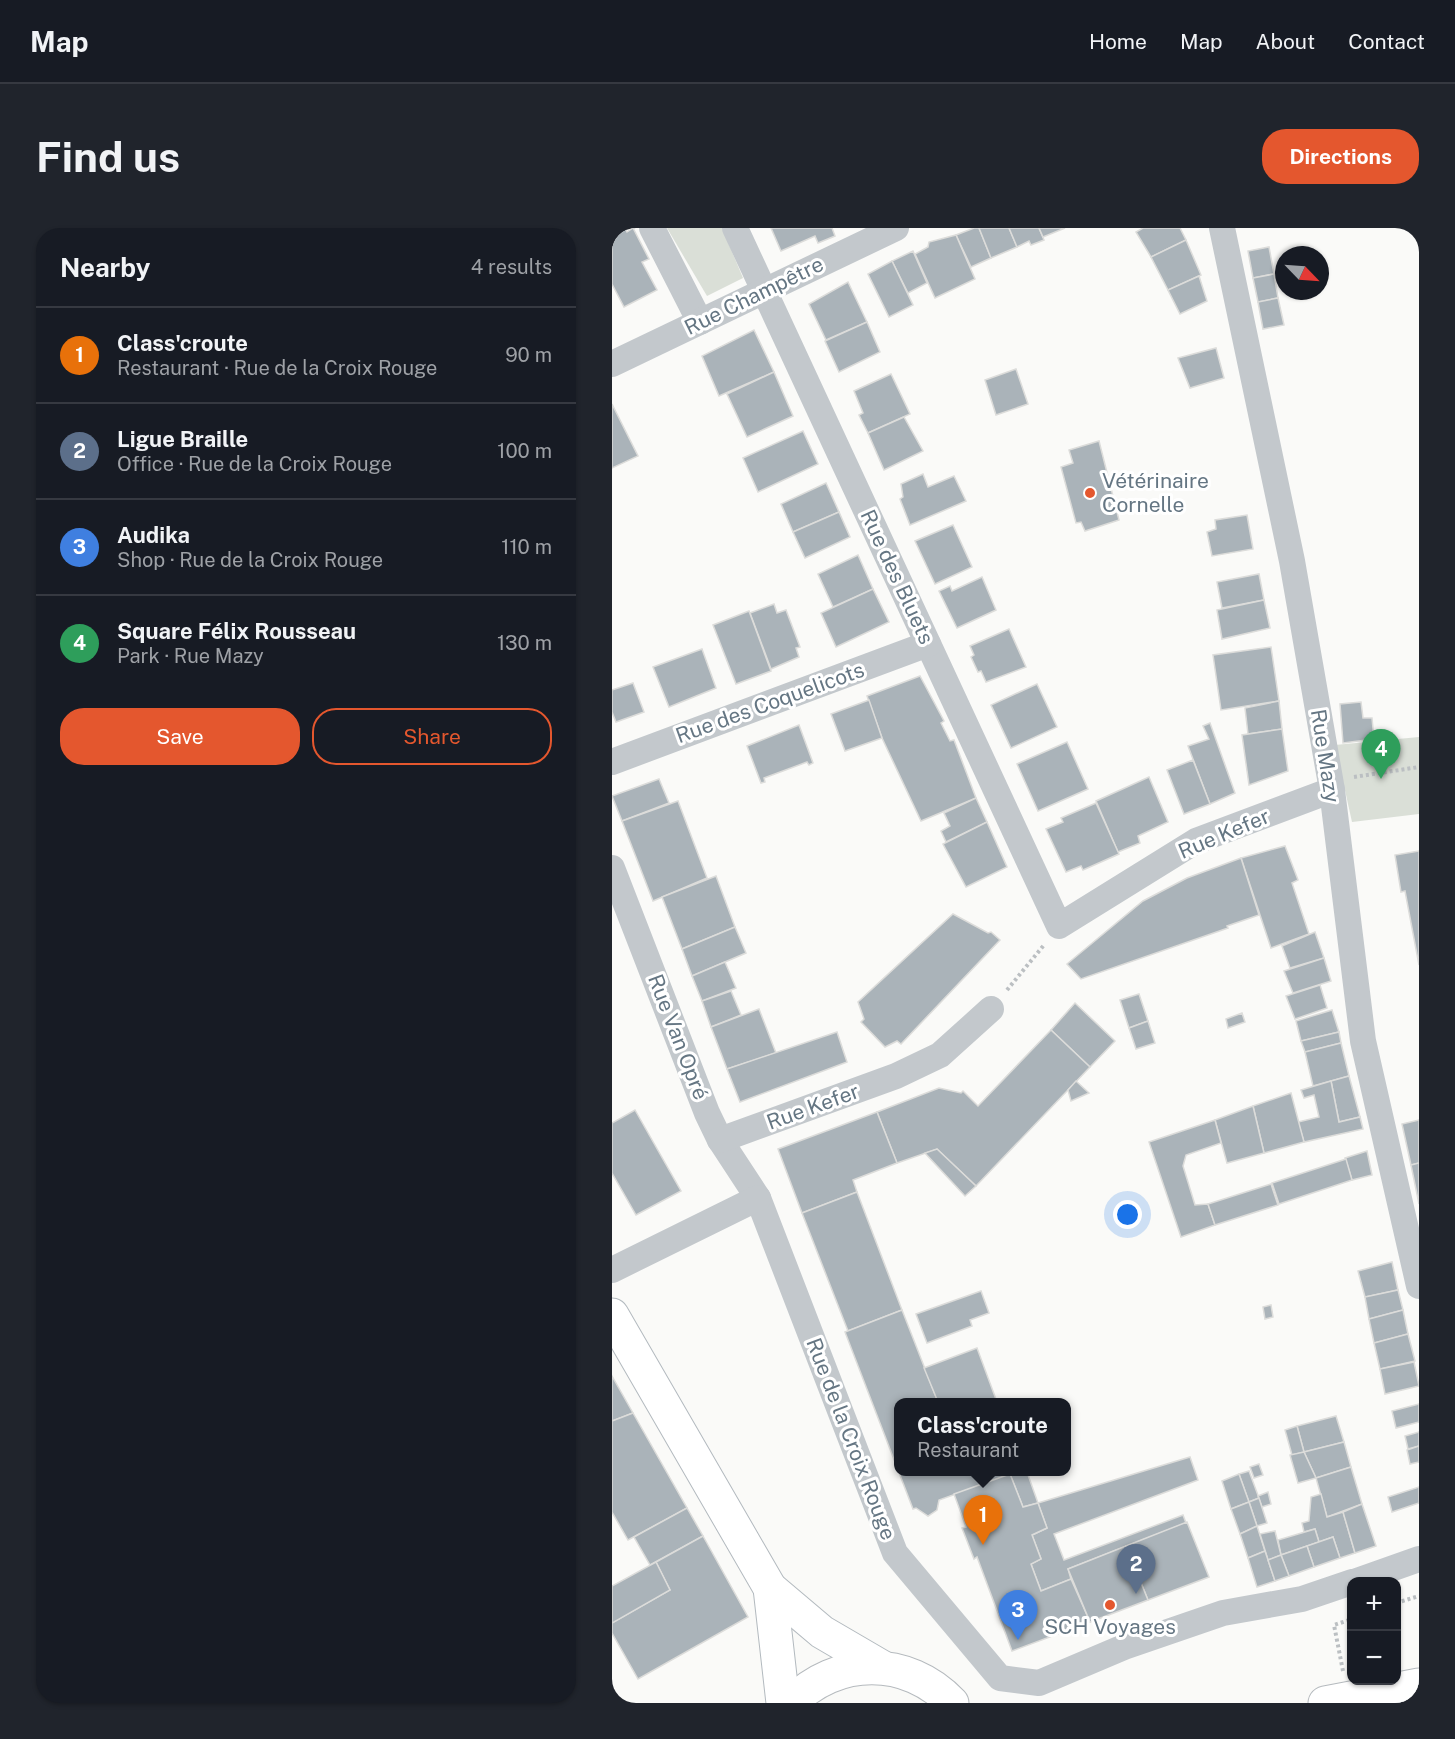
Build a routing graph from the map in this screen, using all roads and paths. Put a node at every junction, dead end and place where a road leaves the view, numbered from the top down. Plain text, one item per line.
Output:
1 (652, 228) edge
2 (735, 228) edge
3 (896, 228) edge
4 (1222, 228) edge
5 (764, 291) junction
6 (700, 322) junction
7 (612, 364) edge
8 (928, 644) junction
9 (612, 762) edge
10 (1419, 767) edge
11 (1331, 786) junction
12 (612, 868) edge
13 (1059, 926) junction
14 (991, 1008) joint
15 (720, 1140) junction
16 (758, 1198) junction
17 (612, 1270) edge
18 (1419, 1286) edge
19 (612, 1315) edge
20 (1419, 1559) edge
21 (1367, 1577) edge
22 (1347, 1584) edge
23 (770, 1588) junction
24 (1419, 1596) edge
25 (1401, 1601) edge
26 (1347, 1621) edge
27 (882, 1667) junction
28 (1344, 1669) dead end
29 (1419, 1685) edge
30 (783, 1703) edge
31 (791, 1703) edge
32 (952, 1703) edge
33 (1324, 1703) edge

1 - 6 street
2 - 5 street, Rue des Bluets
3 - 5 street, Rue Champêtre
4 - 11 street, Rue Mazy
5 - 6 street, Rue Champêtre
5 - 8 street, Rue des Bluets
6 - 7 street, Rue Champêtre
8 - 9 street, Rue des Coquelicots
8 - 13 street, Rue des Bluets
10 - 11 path
11 - 13 street, Rue Kefer
11 - 18 street, Rue Mazy
12 - 15 street, Rue Van Opré
13 - 14 path
14 - 15 street, Rue Kefer
15 - 16 street, Rue Van Opré
16 - 17 street
16 - 22 street, Rue de la Croix Rouge
19 - 23 main road
20 - 21 street, Rue de la Croix Rouge
23 - 27 main road
23 - 30 main road
24 - 25 path
26 - 28 path
27 - 31 main road
27 - 32 main road
29 - 33 main road

